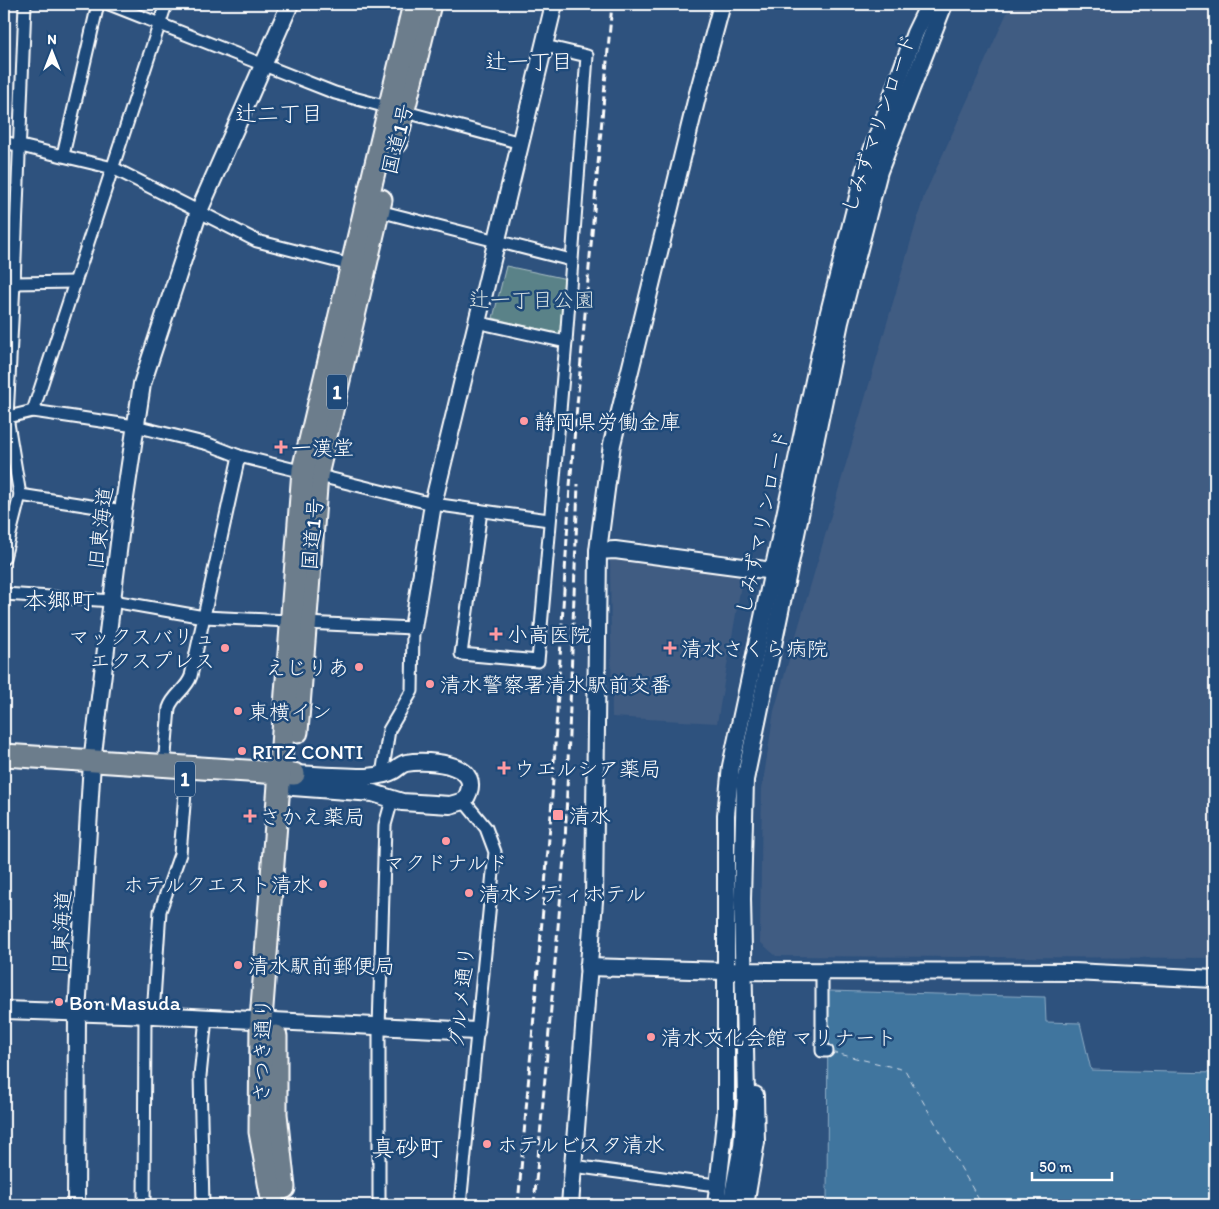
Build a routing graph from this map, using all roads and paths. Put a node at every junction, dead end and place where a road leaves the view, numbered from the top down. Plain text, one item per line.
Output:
1 (25, 4) edge
2 (98, 4) edge
3 (109, 4) edge
4 (166, 4) edge
5 (290, 4) edge
6 (414, 4) edge
7 (430, 4) edge
8 (554, 4) edge
9 (722, 4) edge
10 (929, 4) edge
11 (944, 4) edge
12 (159, 25) junction
13 (545, 46) junction
14 (263, 65) junction
15 (396, 110) junction
16 (4, 142) edge
17 (521, 143) junction
18 (18, 146) junction
19 (63, 155) junction
20 (113, 168) junction
21 (199, 211) junction
22 (379, 211) junction
23 (496, 243) junction
24 (571, 260) junction
25 (358, 267) junction
26 (75, 282) junction
27 (14, 283) junction
28 (476, 322) junction
29 (566, 342) junction
30 (33, 411) junction
31 (5, 417) edge
32 (134, 426) junction
33 (239, 456) junction
34 (310, 472) junction
35 (20, 494) junction
36 (434, 504) junction
37 (123, 511) junction
38 (481, 511) junction
39 (549, 520) junction
40 (598, 551) junction
41 (4, 558) edge
42 (773, 571) junction
43 (4, 594) edge
44 (113, 601) junction
45 (204, 617) junction
46 (297, 622) junction
47 (413, 628) junction
48 (4, 755) edge
49 (164, 766) junction
50 (4, 767) edge
51 (91, 767) junction
52 (187, 773) junction
53 (382, 775) junction
54 (287, 780) junction
55 (392, 800) junction
56 (464, 801) junction
57 (588, 967) junction
58 (743, 970) junction
59 (822, 970) junction
60 (725, 971) junction
61 (1215, 979) edge
62 (4, 1010) edge
63 (77, 1013) junction
64 (149, 1015) junction
65 (206, 1018) junction
66 (268, 1021) junction
67 (380, 1028) junction
68 (476, 1031) junction
69 (744, 1031) junction
70 (827, 1051) dead end
71 (572, 1166) junction
72 (713, 1184) junction
73 (76, 1205) edge
74 (144, 1205) edge
75 (203, 1205) edge
76 (273, 1205) edge
77 (287, 1205) edge
78 (379, 1205) edge
79 (460, 1205) edge
80 (570, 1205) edge
81 (705, 1205) edge
82 (716, 1205) edge
83 (731, 1205) edge
84 (745, 1205) edge

1 - 18 street
2 - 19 street
3 - 12 street
4 - 12 street
5 - 14 street, 旧東海道
6 - 15 highway, 国道1号 / 1
7 - 15 highway, 国道1号 / 1
8 - 13 street
9 - 40 street
10 - 42 street, しみずマリンロード
11 - 58 street, しみずマリンロード
12 - 14 street
12 - 20 street
13 - 17 street
13 - 24 street
14 - 15 street
14 - 21 street, 旧東海道
15 - 17 street
15 - 22 highway, 国道1号 / 1
15 - 25 highway, 国道1号 / 1
16 - 18 street
17 - 23 street
18 - 19 street
18 - 27 street
19 - 20 street
20 - 21 street
20 - 26 street
21 - 25 street
21 - 32 street, 旧東海道
22 - 23 street
22 - 25 highway, 国道1号 / 1
23 - 24 street
23 - 28 street
24 - 29 street
25 - 34 highway, 国道1号 / 1
26 - 27 street
26 - 30 street
27 - 31 street
28 - 29 street
28 - 36 street
29 - 39 street
30 - 31 street
30 - 32 street
31 - 35 street
32 - 33 street
32 - 37 street, 旧東海道
33 - 34 street
33 - 45 street
34 - 36 street
34 - 46 highway, 国道1号 / 1
35 - 37 street
35 - 41 street
36 - 38 street
36 - 47 street
37 - 44 street, 旧東海道
38 - 39 street
38 - 39 street
40 - 42 street
40 - 57 street
42 - 60 street, しみずマリンロード
43 - 44 street
44 - 45 street
44 - 51 street, 旧東海道
45 - 46 street
45 - 49 street
46 - 47 street
46 - 54 highway, 国道1号 / 1
47 - 53 street
48 - 51 highway, 1
49 - 51 highway, 1
49 - 52 highway, 1
50 - 51 highway, 1
51 - 52 highway, 1
51 - 63 street, 旧東海道
52 - 54 highway, 1
52 - 64 street
53 - 54 street
53 - 56 street
54 - 55 street
54 - 66 highway, さつき通り
55 - 56 street
55 - 67 street
56 - 68 street, グルメ通り
57 - 60 street
57 - 71 street
58 - 59 street
58 - 60 street
58 - 69 street, しみずマリンロード
59 - 61 street
59 - 70 street
60 - 72 street, しみずマリンロード
62 - 63 street
63 - 64 street
63 - 73 street, 旧東海道
64 - 65 street
64 - 74 street
65 - 66 street
65 - 75 street
66 - 67 street
66 - 76 highway, さつき通り
66 - 77 highway, さつき通り
67 - 68 street
67 - 78 street
68 - 79 street, グルメ通り
69 - 83 street, しみずマリンロード
69 - 84 street
71 - 72 street
71 - 80 street
72 - 81 street
72 - 82 street

